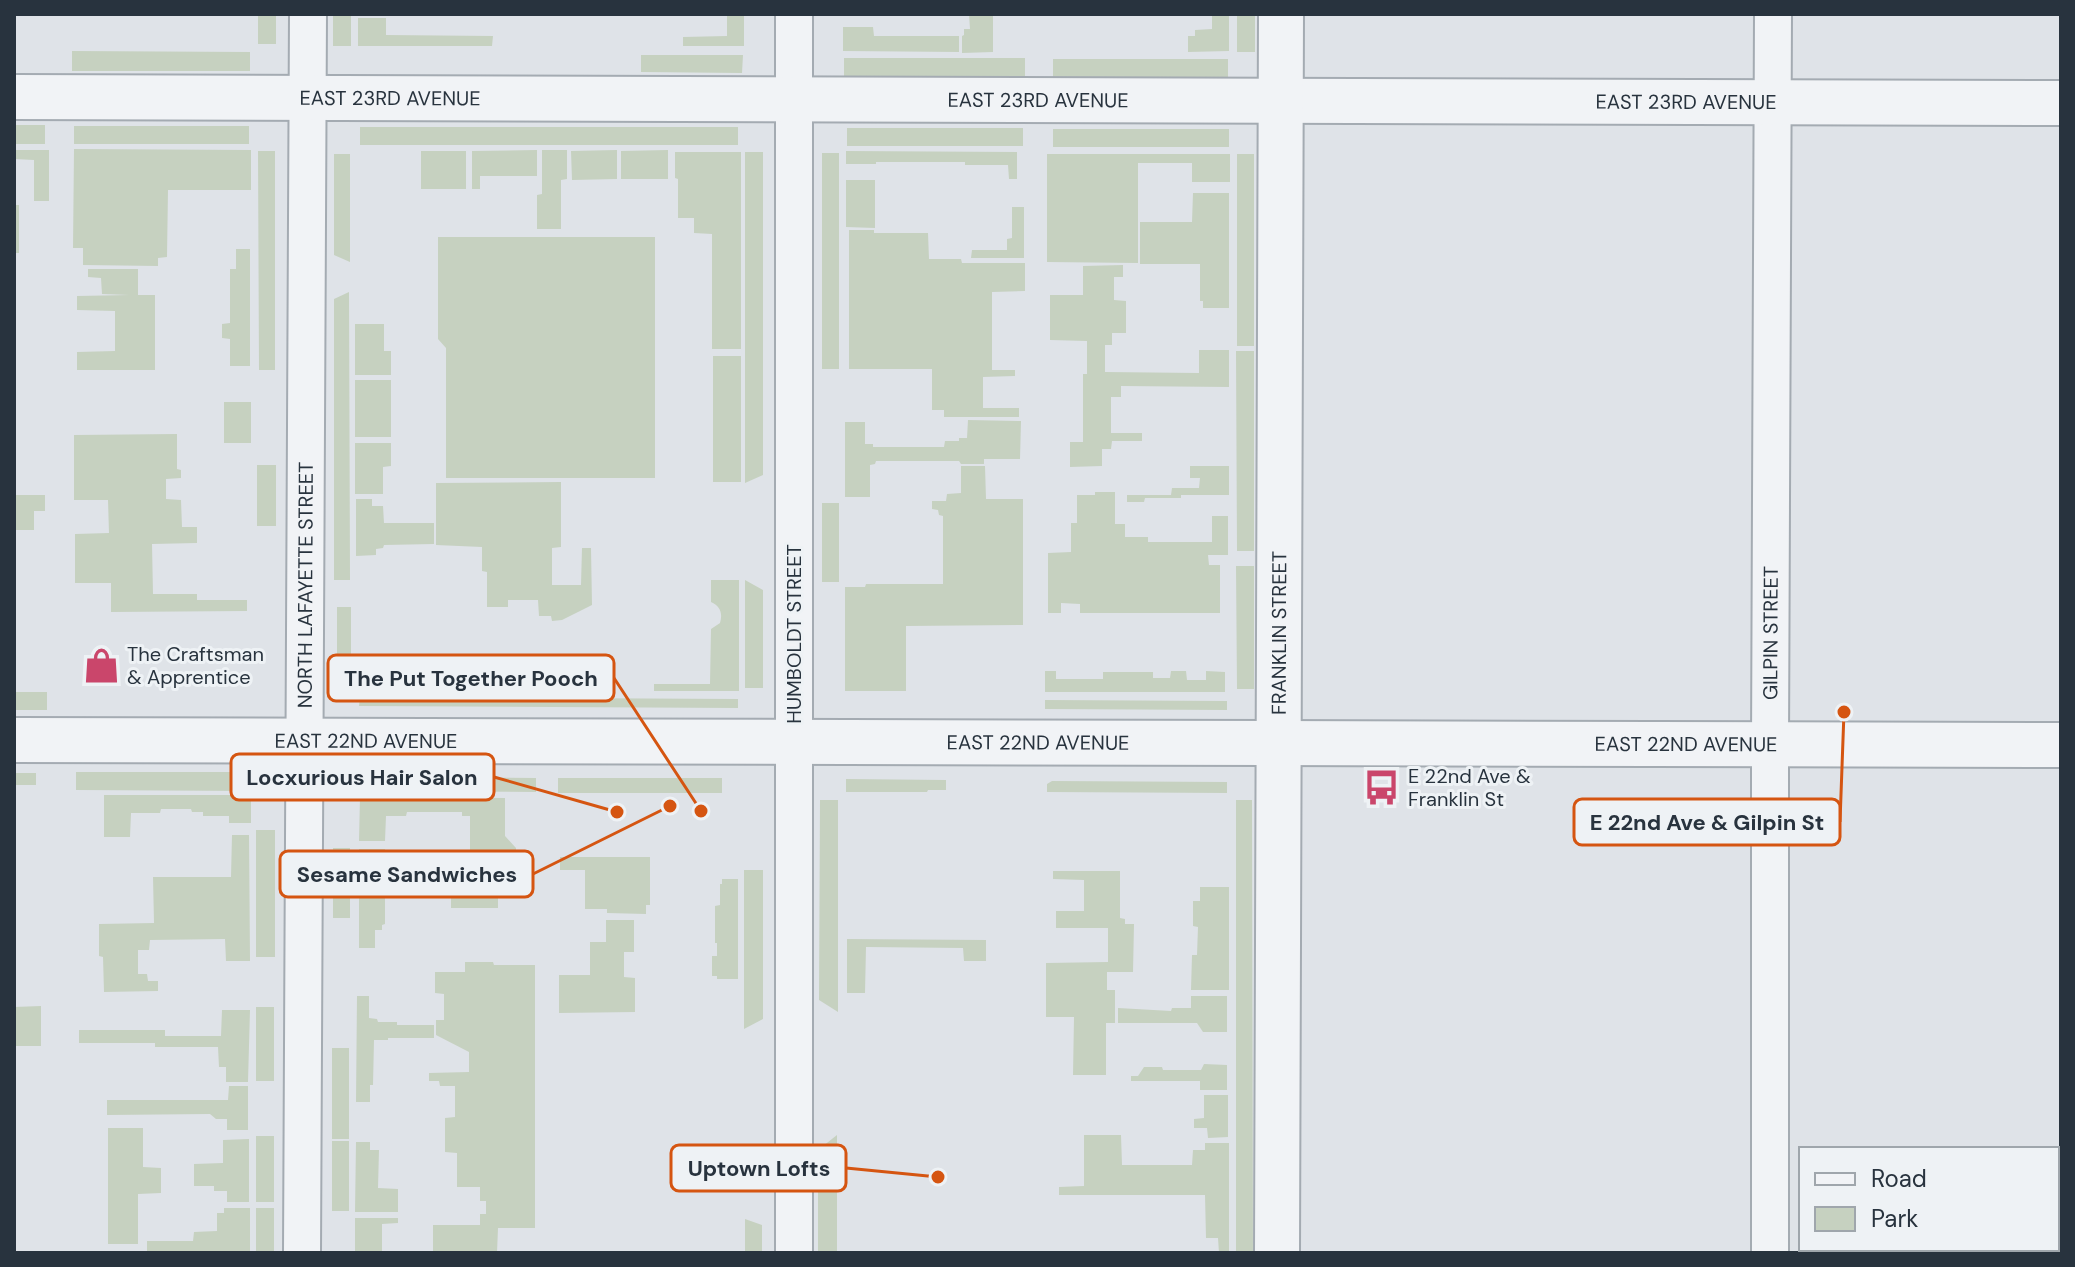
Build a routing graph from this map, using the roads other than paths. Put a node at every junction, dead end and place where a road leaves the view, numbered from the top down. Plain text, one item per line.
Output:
1 (308, 14) edge
2 (794, 14) edge
3 (1281, 14) edge
4 (1773, 14) edge
5 (14, 97) edge
6 (307, 98) junction
7 (794, 100) junction
8 (1281, 101) junction
9 (1774, 103) junction
10 (2061, 103) edge
11 (14, 740) edge
12 (305, 741) junction
13 (794, 742) junction
14 (1279, 743) junction
15 (1770, 745) junction
16 (2061, 745) edge
17 (302, 1253) edge
18 (794, 1253) edge
19 (1277, 1253) edge
20 (1770, 1253) edge

1 - 6 street, NORTH LAFAYETTE STREET
2 - 7 street, HUMBOLDT STREET
3 - 8 street, FRANKLIN STREET
4 - 9 street, GILPIN STREET
5 - 6 street, EAST 23RD AVENUE
6 - 7 street, EAST 23RD AVENUE
6 - 12 street, NORTH LAFAYETTE STREET
7 - 8 street, EAST 23RD AVENUE
7 - 13 street, HUMBOLDT STREET
8 - 9 street, EAST 23RD AVENUE
8 - 14 street, FRANKLIN STREET
9 - 10 street, EAST 23RD AVENUE
9 - 15 street, GILPIN STREET
11 - 12 street, EAST 22ND AVENUE
12 - 13 street, EAST 22ND AVENUE
12 - 17 street, NORTH LAFAYETTE STREET
13 - 14 street, EAST 22ND AVENUE
13 - 18 street, HUMBOLDT STREET
14 - 15 street, EAST 22ND AVENUE
14 - 19 street, FRANKLIN STREET
15 - 16 street, EAST 22ND AVENUE
15 - 20 street, GILPIN STREET

